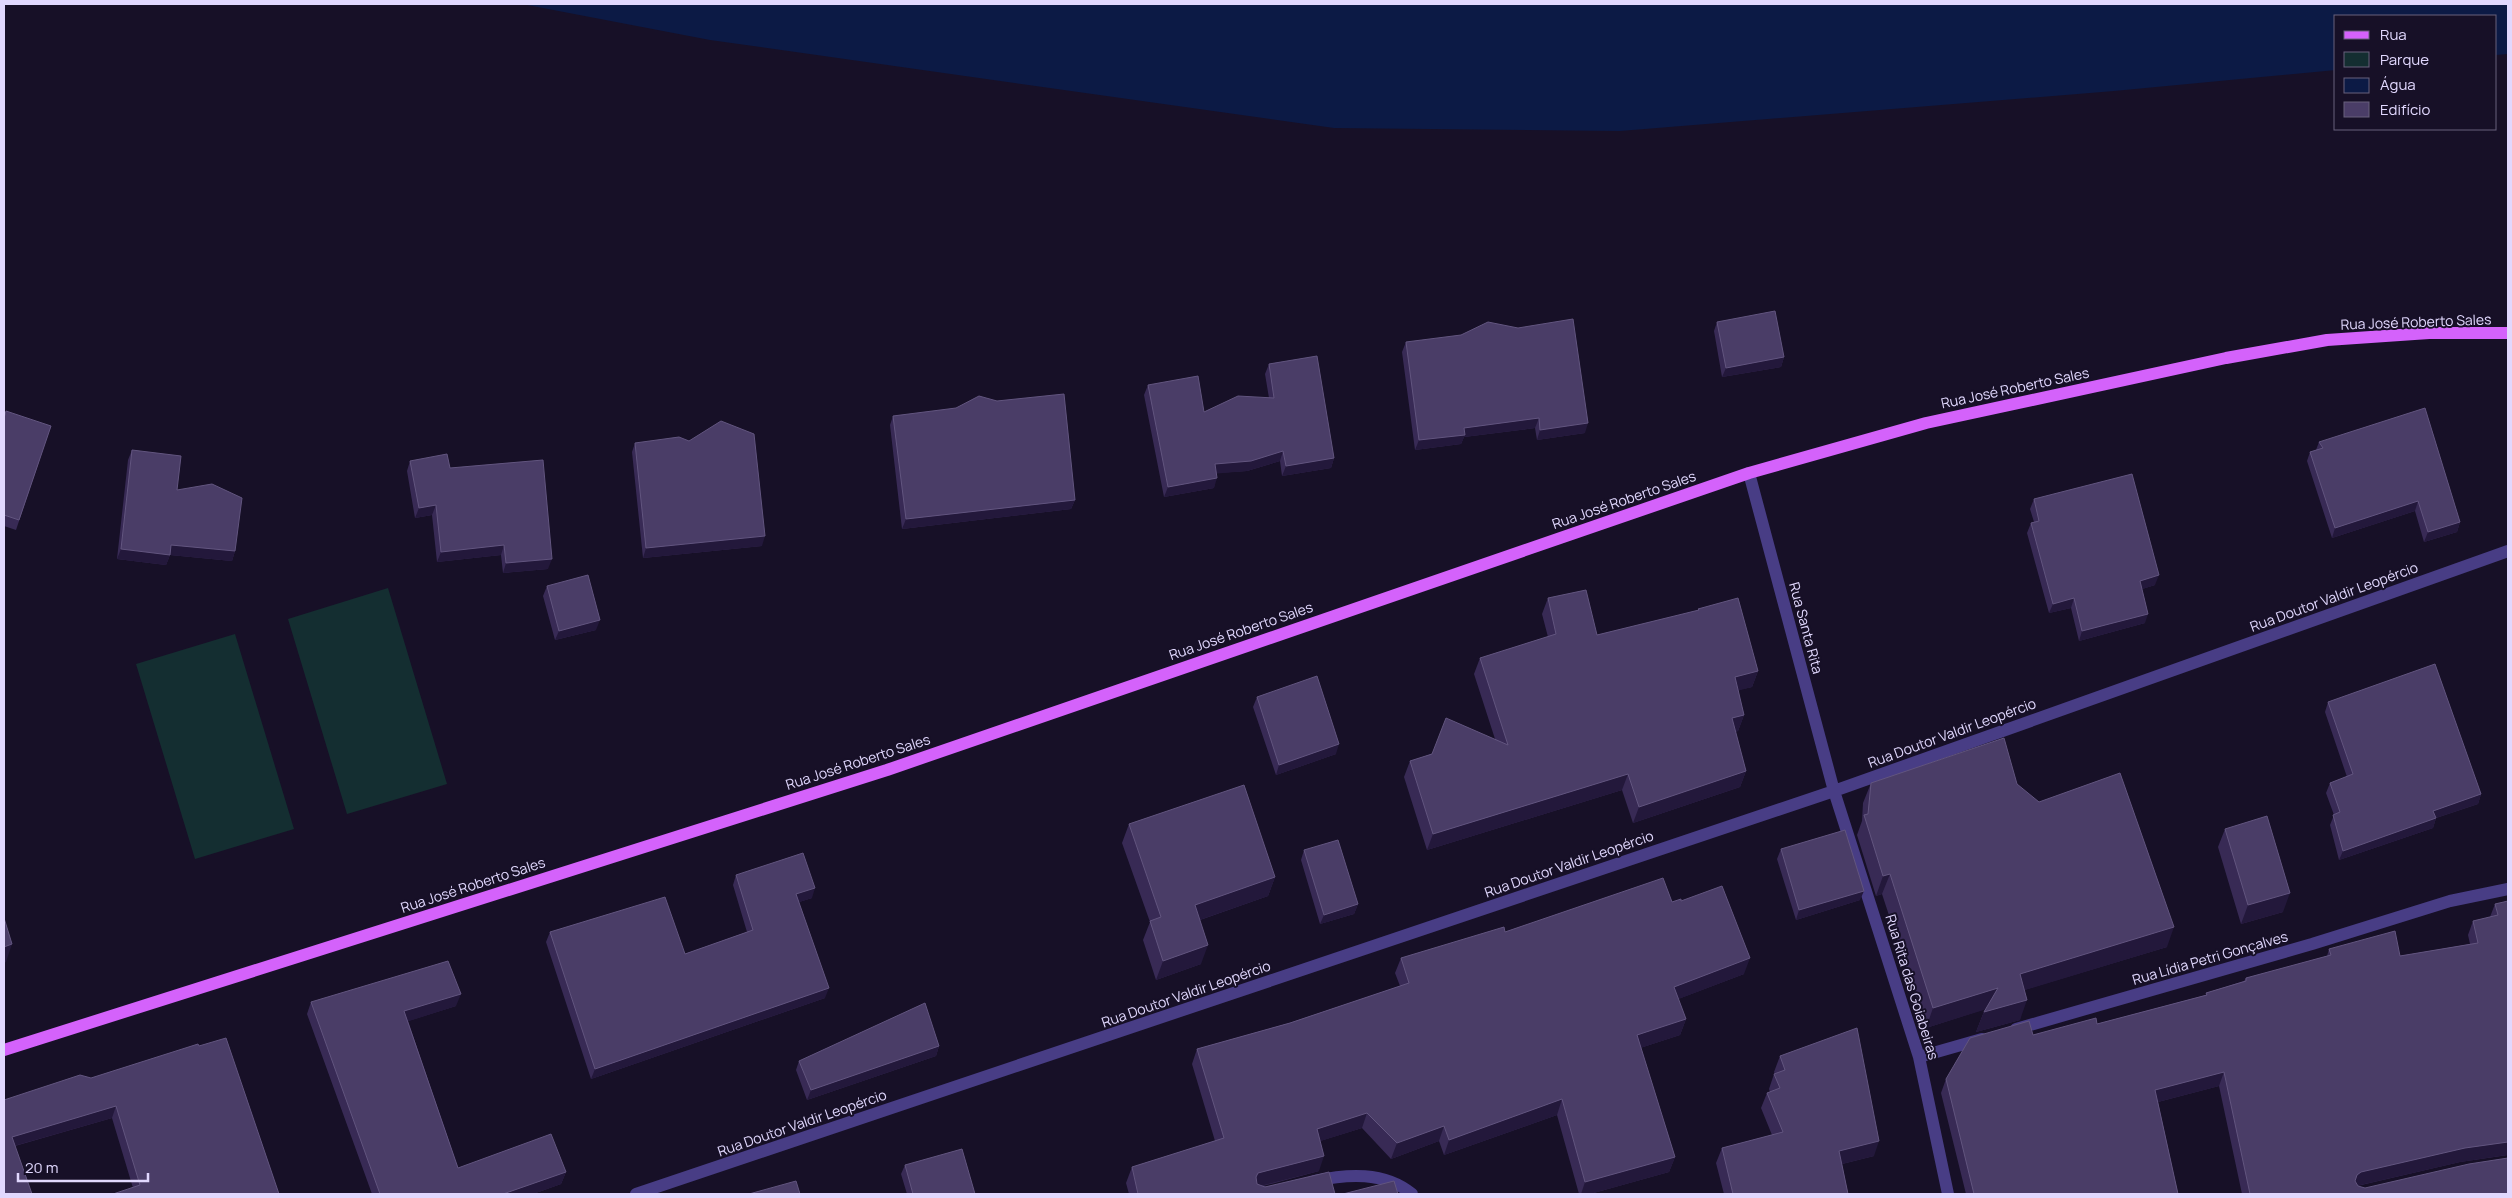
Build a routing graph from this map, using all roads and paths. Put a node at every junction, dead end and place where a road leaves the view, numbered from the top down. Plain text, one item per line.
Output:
1 (2508, 333) edge
2 (1749, 473) junction
3 (2508, 551) edge
4 (1834, 791) junction
5 (2508, 889) edge
6 (4, 1050) edge
7 (1919, 1057) junction
8 (1303, 1184) edge
9 (636, 1194) edge
10 (1412, 1194) edge
11 (1948, 1194) edge

1 - 2 main road, Rua José Roberto Sales
2 - 4 street, Rua Santa Rita
2 - 6 main road, Rua José Roberto Sales
3 - 4 street, Rua Doutor Valdir Leopércio
4 - 7 street, Rua Rita das Goiabeiras
4 - 9 street, Rua Doutor Valdir Leopércio
5 - 7 street, Rua Lídia Petri Gonçalves
7 - 11 street, Rua Rita das Goiabeiras
8 - 10 street

